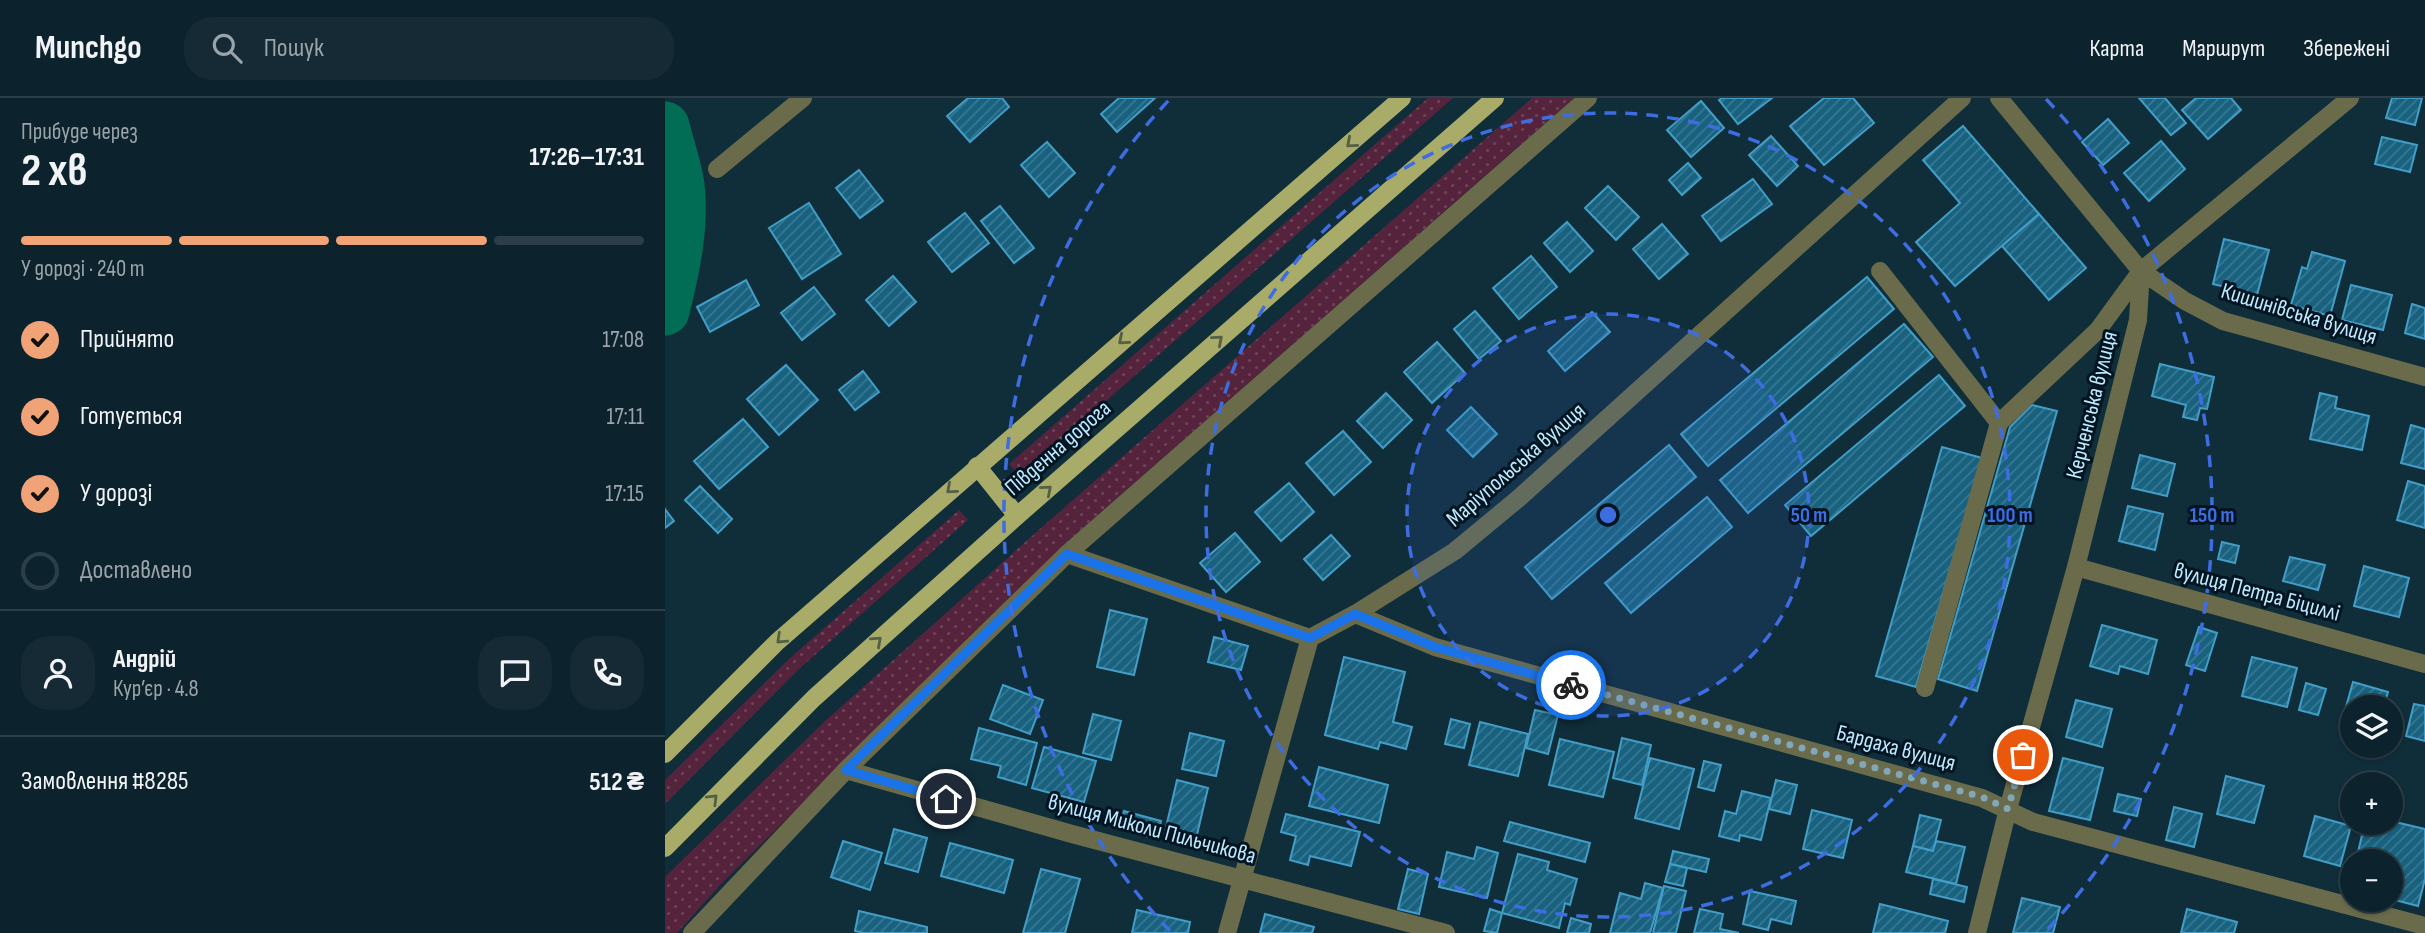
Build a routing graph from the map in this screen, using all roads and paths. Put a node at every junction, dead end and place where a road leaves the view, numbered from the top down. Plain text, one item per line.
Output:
1 (803, 98) edge
2 (1402, 98) edge
3 (1495, 98) edge
4 (1588, 98) edge
5 (1962, 98) edge
6 (1999, 98) edge
7 (2350, 98) edge
8 (717, 169) dead end
9 (1880, 271) dead end
10 (2141, 271) junction
11 (2425, 377) edge
12 (1999, 423) junction
13 (977, 467) junction
14 (1017, 516) junction
15 (1067, 554) junction
16 (2076, 567) junction
17 (1355, 614) junction
18 (1310, 638) junction
19 (2425, 664) edge
20 (1925, 688) dead end
21 (665, 754) edge
22 (846, 770) junction
23 (2008, 809) junction
24 (665, 848) edge
25 (1242, 879) junction
26 (2425, 926) edge
27 (692, 933) edge
28 (1227, 933) edge
29 (1446, 933) edge
30 (1977, 933) edge

1 - 8 street
2 -> 13 main road, Південна дорога
14 -> 3 main road, Південна дорога
4 - 15 street
5 - 17 street, Маріупольська вулиця
6 - 10 street, Кишинівська вулиця
7 - 10 street
9 - 12 street
10 - 11 street, Кишинівська вулиця
10 - 12 street
10 - 16 street, Керченська вулиця
12 - 20 street
13 - 14 main road
13 -> 21 main road, Південна дорога
24 -> 14 main road, Південна дорога
15 - 18 street
15 - 22 street
16 - 19 street, вулиця Петра Біциллі
16 - 23 street, Керченська вулиця
17 - 18 street, Маріупольська вулиця
17 - 23 street, Бардаха вулиця
18 - 25 street
22 - 25 street, вулиця Миколи Пильчикова
22 - 27 street
23 - 26 street, Бардаха вулиця
23 - 30 street, Керченська вулиця
25 - 28 street
25 - 29 street, вулиця Миколи Пильчикова

